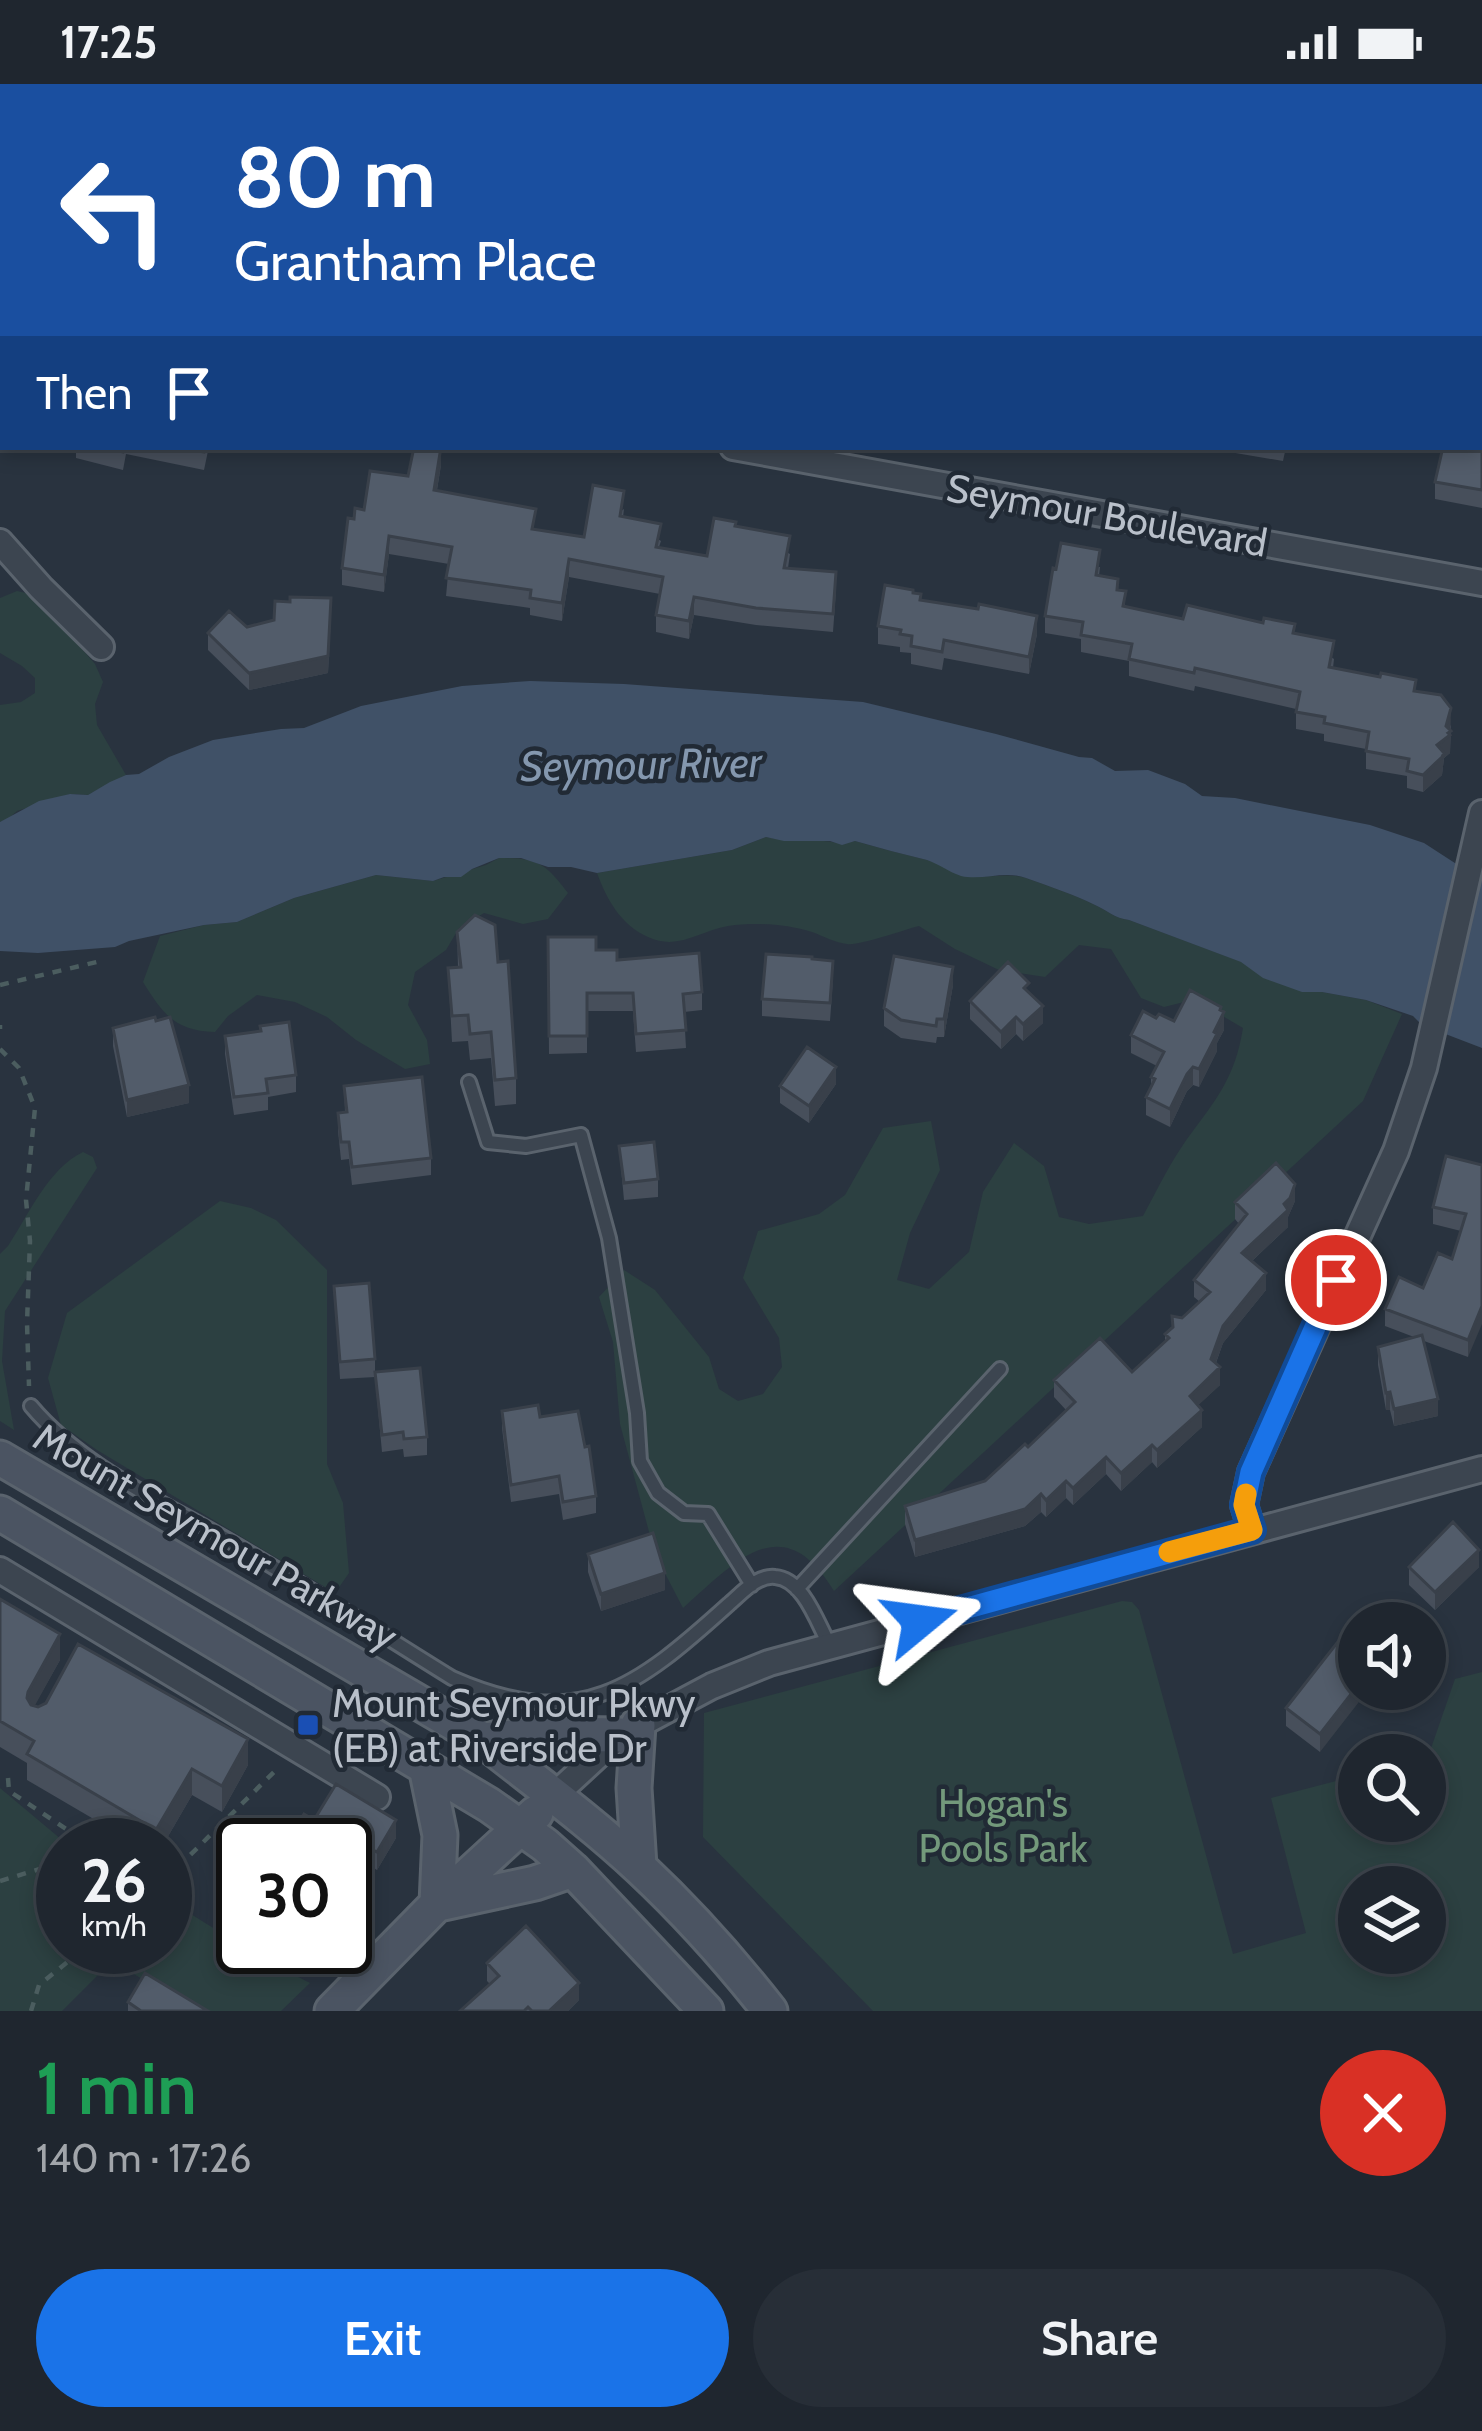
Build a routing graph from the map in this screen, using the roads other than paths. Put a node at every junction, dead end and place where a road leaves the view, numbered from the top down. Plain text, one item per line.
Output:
1 (750, 450) edge
2 (0, 542) edge
3 (1482, 583) edge
4 (101, 646) dead end
5 (1480, 820) edge
6 (469, 1082) dead end
7 (1000, 1369) dead end
8 (31, 1406) road end
9 (0, 1458) edge
10 (1482, 1469) edge
11 (0, 1513) edge
12 (1252, 1530) junction
13 (0, 1570) edge
14 (752, 1585) junction
15 (797, 1589) junction
16 (825, 1636) junction
17 (629, 1730) junction
18 (483, 1740) junction
19 (426, 1767) junction
20 (555, 1795) junction
21 (377, 1797) dead end
22 (520, 1828) junction
23 (638, 1866) junction
24 (573, 1870) junction
25 (437, 1904) junction
26 (332, 2011) edge
27 (706, 2011) edge
28 (770, 2011) edge

1 - 3 street, Seymour Boulevard
2 - 4 street
5 - 12 street
6 - 14 lane
7 - 15 lane
8 - 14 lane, Mount Seymour Parkway
9 - 18 main road, Mount Seymour Parkway
10 - 12 street
11 - 19 main road
12 - 16 street
13 - 21 street
14 - 15 lane
15 - 16 lane
16 - 17 street
17 - 18 main road
17 - 20 street
17 - 23 main road
18 - 20 main road, Mount Seymour Parkway
19 - 22 main road
19 - 25 main road
20 - 22 main road
20 - 23 main road, Mount Seymour Parkway
22 - 24 main road
22 - 25 main road
23 - 28 main road, Mount Seymour Parkway
24 - 25 main road
24 - 27 main road
25 - 26 main road

